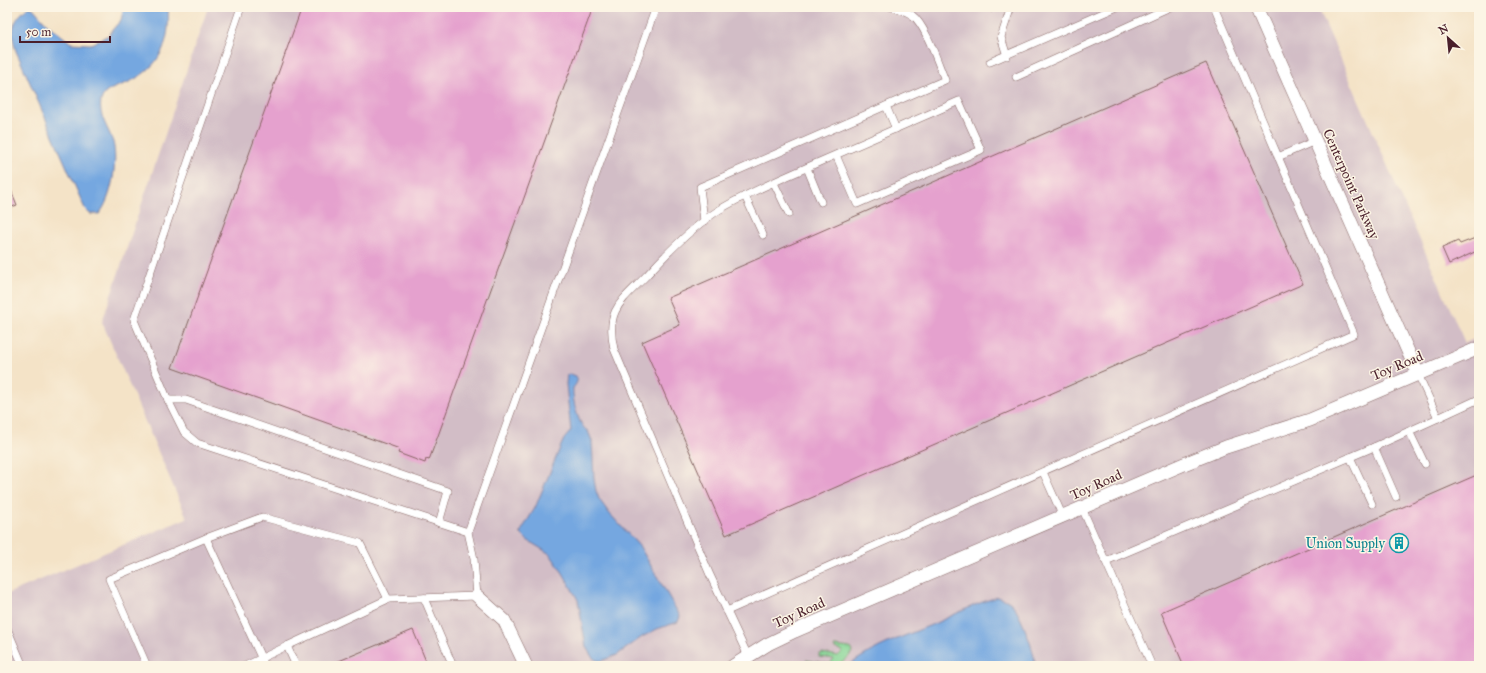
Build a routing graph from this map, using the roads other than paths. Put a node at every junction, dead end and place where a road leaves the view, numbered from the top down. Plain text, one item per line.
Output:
1 (241, 7) edge
2 (656, 7) edge
3 (892, 7) edge
4 (1011, 7) edge
5 (1117, 7) edge
6 (1170, 7) edge
7 (1214, 7) edge
8 (1256, 7) edge
9 (1007, 56) junction
10 (990, 62) dead end
11 (1016, 77) dead end
12 (886, 106) junction
13 (896, 129) junction
14 (1315, 141) junction
15 (836, 155) junction
16 (1278, 157) junction
17 (807, 168) junction
18 (774, 183) junction
19 (745, 196) junction
20 (821, 202) dead end
21 (789, 214) dead end
22 (704, 221) junction
23 (763, 235) dead end
24 (1479, 348) edge
25 (1418, 374) junction
26 (1479, 399) edge
27 (168, 400) junction
28 (1438, 418) junction
29 (1409, 431) junction
30 (1374, 447) junction
31 (1350, 457) junction
32 (1425, 464) dead end
33 (1042, 472) junction
34 (1396, 496) dead end
35 (1372, 504) dead end
36 (1082, 508) junction
37 (1063, 517) junction
38 (439, 522) junction
39 (468, 532) junction
40 (206, 538) junction
41 (1106, 561) junction
42 (477, 596) junction
43 (424, 598) junction
44 (388, 599) junction
45 (727, 611) junction
46 (7, 628) edge
47 (288, 646) junction
48 (262, 658) junction
49 (751, 661) edge
50 (23, 666) edge
51 (147, 666) edge
52 (245, 666) edge
53 (265, 666) edge
54 (296, 666) edge
55 (453, 666) edge
56 (526, 666) edge
57 (733, 666) edge
58 (1152, 666) edge

1 - 27 lane
2 - 39 lane
3 - 12 lane
4 - 9 lane
5 - 9 lane
6 - 11 lane
7 - 16 lane
8 - 14 street, Centerpoint Parkway
9 - 10 lane
12 - 13 lane
12 - 22 lane
13 - 15 lane
13 - 15 lane
14 - 16 lane
14 - 25 street, Centerpoint Parkway
15 - 17 lane
16 - 33 lane
17 - 18 lane
17 - 20 lane
18 - 19 lane
18 - 21 lane
19 - 22 lane
19 - 23 lane
22 - 45 lane
24 - 25 street, Toy Road
25 - 28 lane
25 - 36 street, Toy Road
26 - 28 lane
27 - 38 lane
27 - 38 lane
28 - 29 lane
29 - 30 lane
29 - 32 lane
30 - 31 lane
30 - 34 lane
31 - 35 lane
31 - 41 lane
33 - 37 lane
33 - 45 lane
36 - 37 street, Toy Road
36 - 41 lane
37 - 49 street, Toy Road
38 - 39 lane
39 - 42 lane
40 - 44 lane
40 - 48 lane
40 - 51 lane
41 - 58 lane
42 - 43 lane
42 - 56 street
43 - 44 lane
43 - 55 lane
44 - 47 lane
45 - 49 lane
46 - 50 lane
47 - 48 lane
47 - 54 lane
48 - 52 lane
48 - 53 lane
49 - 57 street, Toy Road

